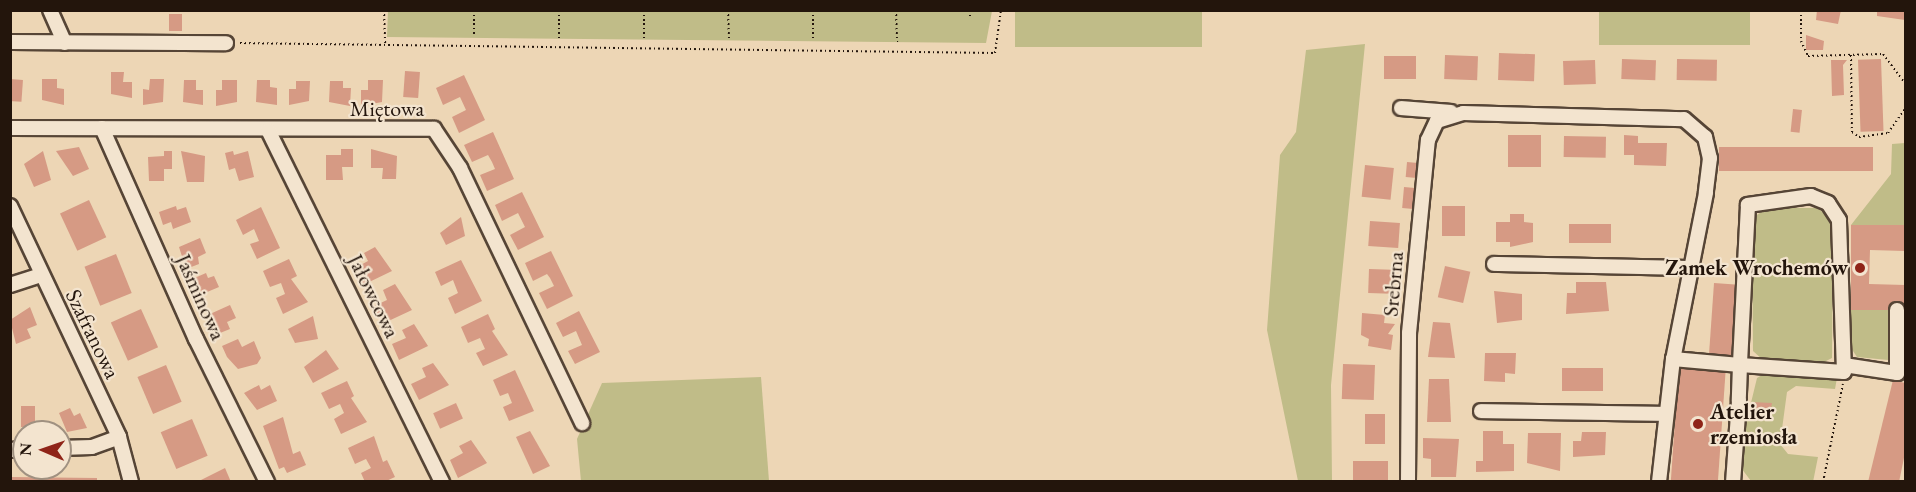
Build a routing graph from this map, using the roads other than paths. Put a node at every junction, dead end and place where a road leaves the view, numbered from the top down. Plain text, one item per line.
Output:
1 (50, 10) edge
2 (10, 42) edge
3 (65, 43) junction
4 (226, 43) road end
5 (1401, 108) dead end
6 (1462, 113) junction
7 (10, 128) edge
8 (102, 128) junction
9 (268, 130) junction
10 (10, 206) edge
11 (1494, 264) dead end
12 (1693, 268) junction
13 (41, 274) junction
14 (10, 285) edge
15 (1897, 310) dead end
16 (1673, 359) junction
17 (1740, 365) junction
18 (1844, 368) junction
19 (1901, 374) edge
20 (1481, 411) dead end
21 (1664, 414) junction
22 (582, 423) dead end
23 (119, 437) junction
24 (72, 448) edge
25 (131, 482) edge
26 (267, 482) edge
27 (442, 482) edge
28 (1408, 482) edge
29 (1659, 482) edge
30 (1733, 482) edge

1 - 3 street
2 - 3 street
3 - 4 street
5 - 6 street, Srebrna
6 - 12 street, Srebrna
6 - 28 street, Srebrna
7 - 8 street, Miętowa
8 - 9 street, Miętowa
8 - 26 street, Jaśminowa
9 - 22 street, Miętowa
9 - 27 street, Jałowcowa
10 - 13 street, Szafranowa
11 - 12 street
12 - 16 street, Srebrna
13 - 14 street
13 - 23 street, Szafranowa
15 - 19 street
16 - 17 street
16 - 21 street, Srebrna
17 - 18 street
17 - 18 street
17 - 30 street
18 - 19 street
20 - 21 street
21 - 29 street, Srebrna
23 - 24 street
23 - 25 street, Szafranowa

